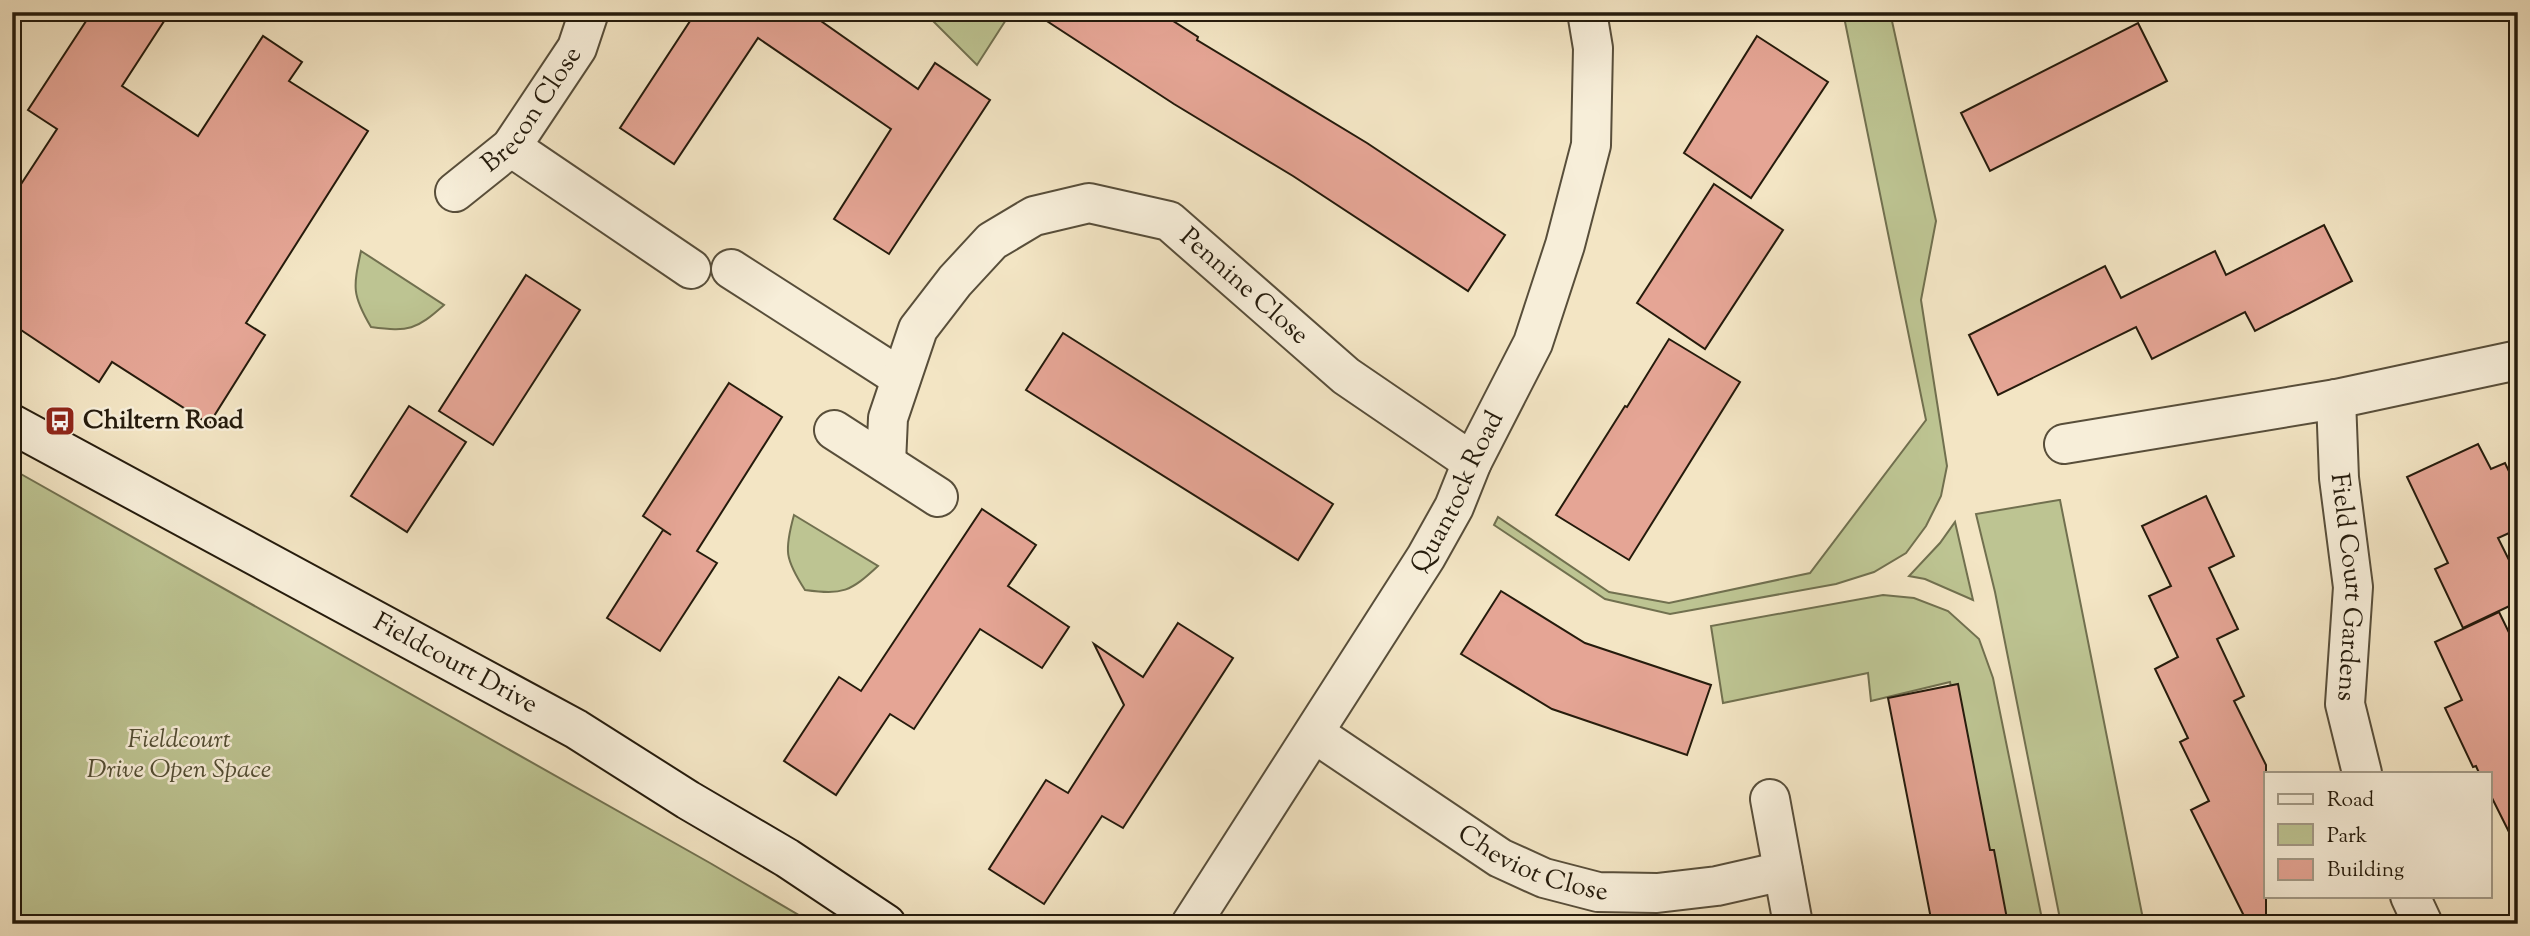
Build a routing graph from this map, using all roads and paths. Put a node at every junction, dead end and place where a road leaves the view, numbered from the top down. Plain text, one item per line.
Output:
1 (589, 12) edge
2 (1587, 12) edge
3 (511, 148) junction
4 (455, 192) dead end
5 (691, 269) dead end
6 (731, 269) dead end
7 (2518, 360) edge
8 (901, 378) junction
9 (2336, 399) junction
10 (12, 424) edge
11 (834, 430) dead end
12 (2064, 444) dead end
13 (887, 463) junction
14 (1472, 463) junction
15 (938, 497) dead end
16 (1314, 733) junction
17 (2362, 772) edge
18 (1770, 799) dead end
19 (1783, 871) junction
20 (2411, 898) edge
21 (886, 924) edge
22 (1191, 924) edge
23 (1793, 924) edge
24 (2423, 924) edge

1 - 3 street, Brecon Close
2 - 14 street, Quantock Road
3 - 4 street, Brecon Close
3 - 5 street
6 - 8 street
7 - 9 street
8 - 13 street, Pennine Close
8 - 14 street, Pennine Close
9 - 12 street
9 - 17 street, Field Court Gardens
10 - 21 street, Fieldcourt Drive
11 - 13 street
13 - 15 street
14 - 16 street, Quantock Road
16 - 19 street, Cheviot Close
16 - 22 street, Quantock Road
18 - 19 street
19 - 23 street
20 - 24 street

